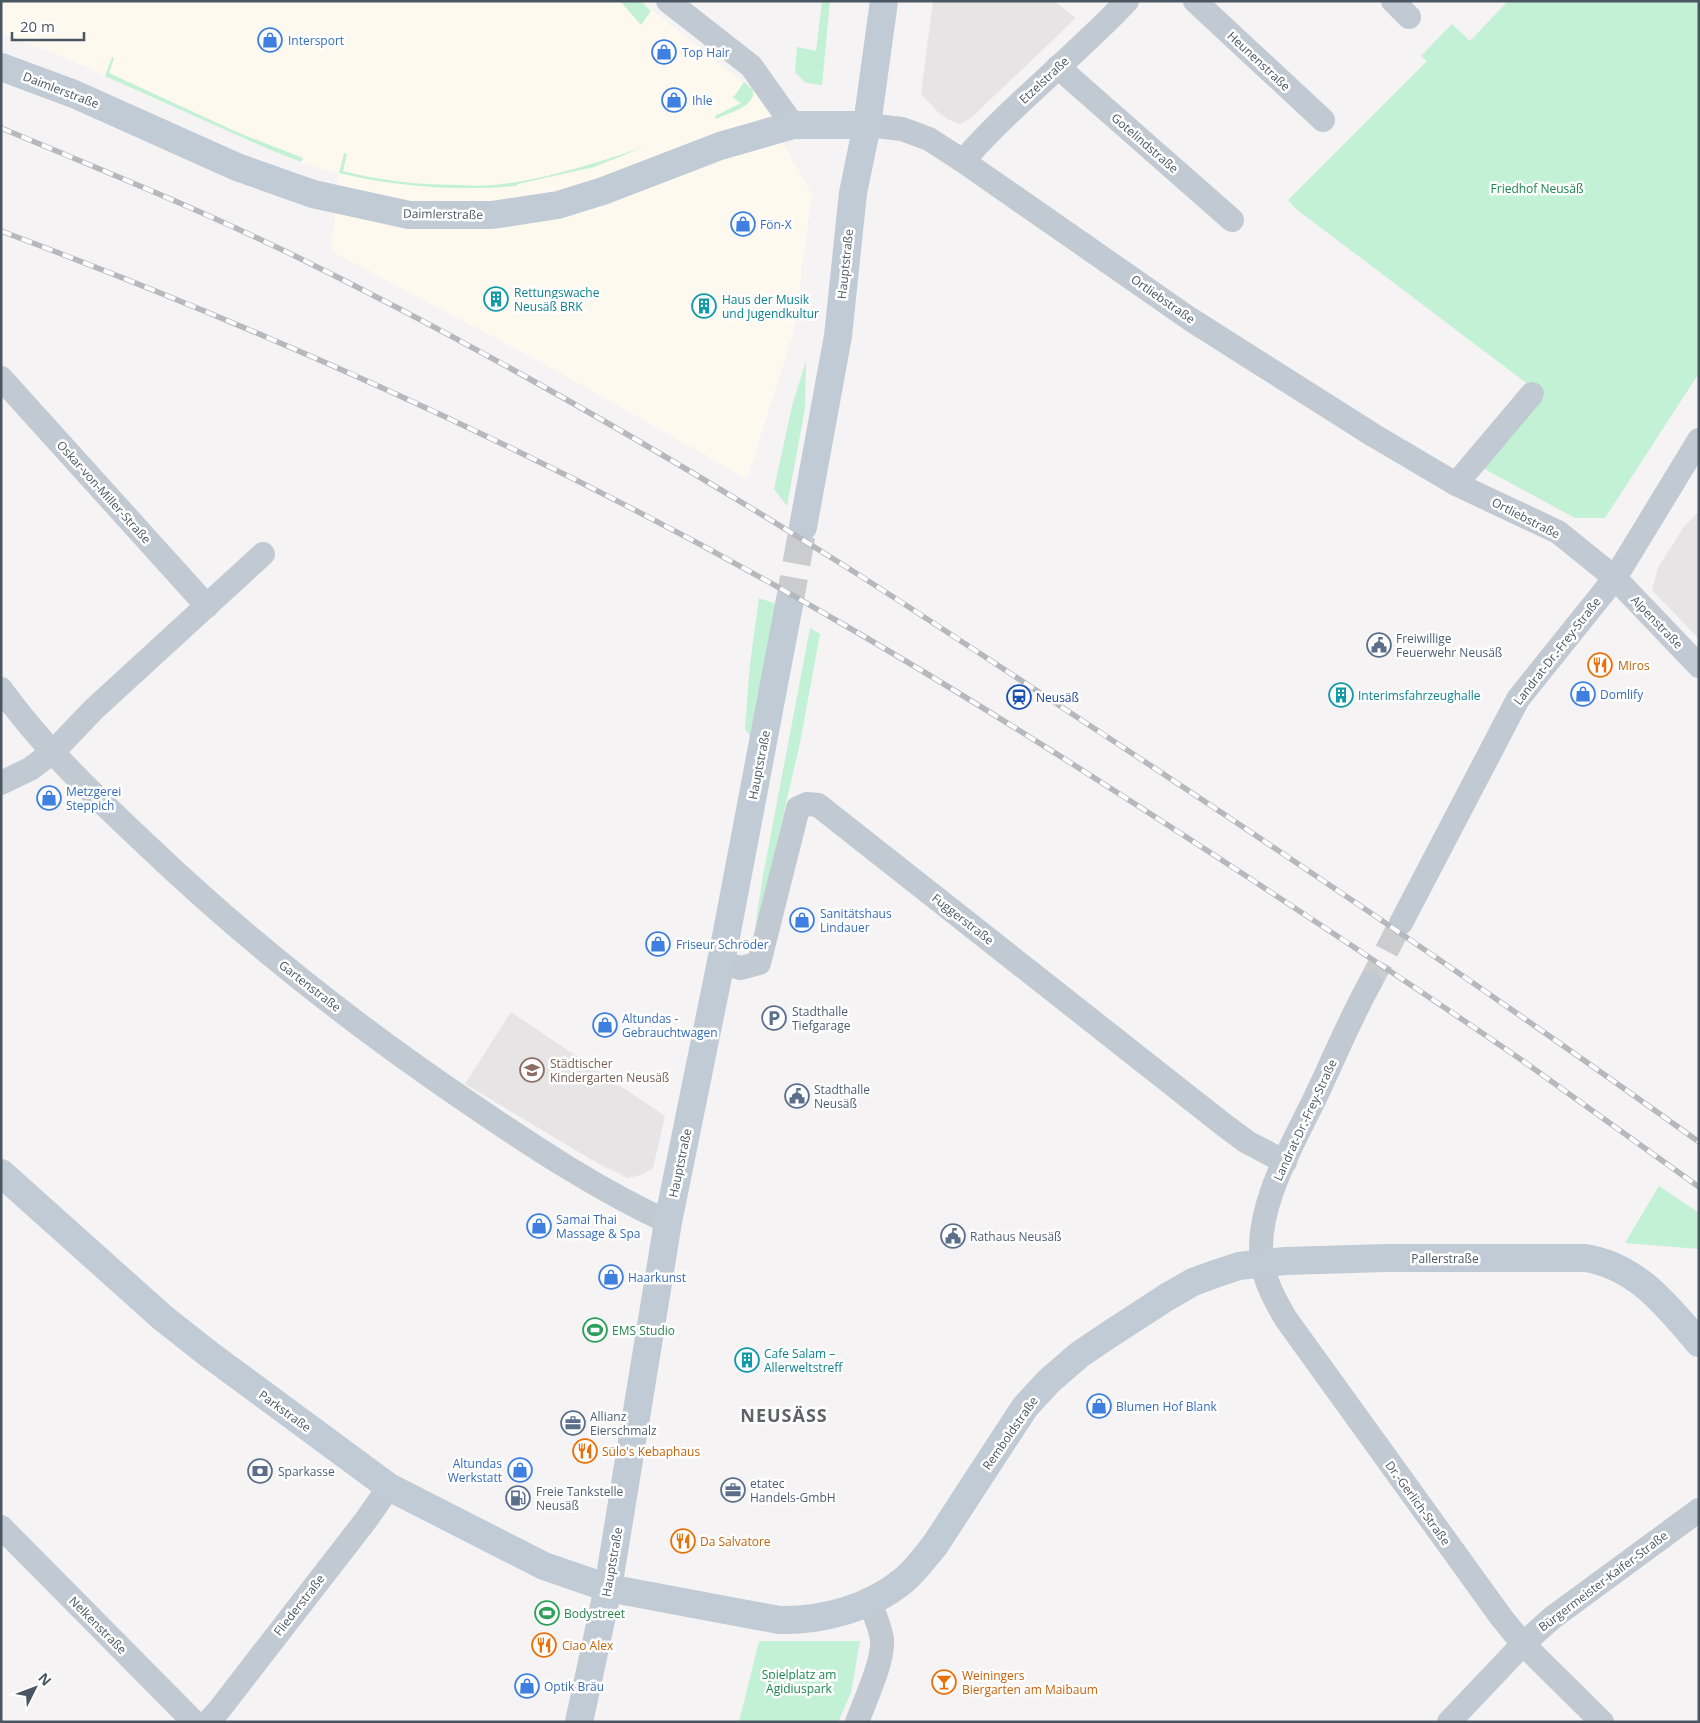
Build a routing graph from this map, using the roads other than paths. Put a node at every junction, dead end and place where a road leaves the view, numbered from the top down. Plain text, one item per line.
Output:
1 (668, 1) edge
2 (884, 1) edge
3 (1127, 1) edge
4 (1195, 1) edge
5 (1, 67) edge
6 (1058, 67) junction
7 (1323, 120) dead end
8 (793, 125) junction
9 (867, 126) junction
10 (963, 161) junction
11 (1232, 220) dead end
12 (1, 378) edge
13 (1532, 394) dead end
14 (1699, 440) edge
15 (1456, 484) junction
16 (803, 527) tunnel mouth
17 (263, 554) dead end
18 (1615, 578) junction
19 (789, 605) tunnel mouth
20 (207, 606) junction
21 (1699, 666) edge
22 (1, 689) edge
23 (53, 752) junction
24 (1, 783) edge
25 (1401, 923) tunnel mouth
26 (721, 963) junction
27 (1370, 983) tunnel mouth
28 (1285, 1162) junction
29 (1, 1173) edge
30 (668, 1222) junction
31 (1262, 1263) junction
32 (1699, 1343) edge
33 (389, 1487) junction
34 (1699, 1510) edge
35 (1, 1528) edge
36 (608, 1588) junction
37 (869, 1601) junction
38 (1523, 1644) junction
39 (194, 1722) edge
40 (208, 1722) edge
41 (579, 1722) edge
42 (857, 1722) edge
43 (1449, 1722) edge
44 (1602, 1722) edge

1 - 8 street
2 - 9 street, Hauptstraße
3 - 6 street, Etzelstraße
4 - 7 street, Heunenstraße
5 - 8 street, Daimlerstraße
6 - 10 street, Etzelstraße
6 - 11 street, Gotelindstraße
8 - 9 street, Daimlerstraße
9 - 10 street, Ortliebstraße
9 - 16 street, Hauptstraße
10 - 15 street, Ortliebstraße
12 - 20 street, Oskar-von-Miller-Straße
13 - 15 street
14 - 18 street, Landrat-Dr.-Frey-Straße
15 - 18 street, Ortliebstraße
17 - 20 street
18 - 21 street, Alpenstraße
18 - 25 street, Landrat-Dr.-Frey-Straße
19 - 26 street, Hauptstraße
20 - 23 street
22 - 23 street, Gartenstraße
23 - 24 street
23 - 30 street, Gartenstraße
26 - 28 street, Fuggerstraße
26 - 30 street, Hauptstraße
27 - 28 street, Landrat-Dr.-Frey-Straße
28 - 31 street, Landrat-Dr.-Frey-Straße
29 - 33 street, Parkstraße
30 - 36 street, Hauptstraße
31 - 32 street, Pallerstraße
31 - 37 street, Remboldstraße
31 - 38 street, Dr.-Gerlich-Straße
33 - 36 street, Parkstraße
33 - 40 street, Fliederstraße
34 - 38 street, Bürgermeister-Kaifer-Straße
35 - 39 street, Nelkenstraße
36 - 37 street, Remboldstraße
36 - 41 street, Hauptstraße
37 - 42 street
38 - 43 street, Bürgermeister-Kaifer-Straße
38 - 44 street, Dr.-Gerlich-Straße

